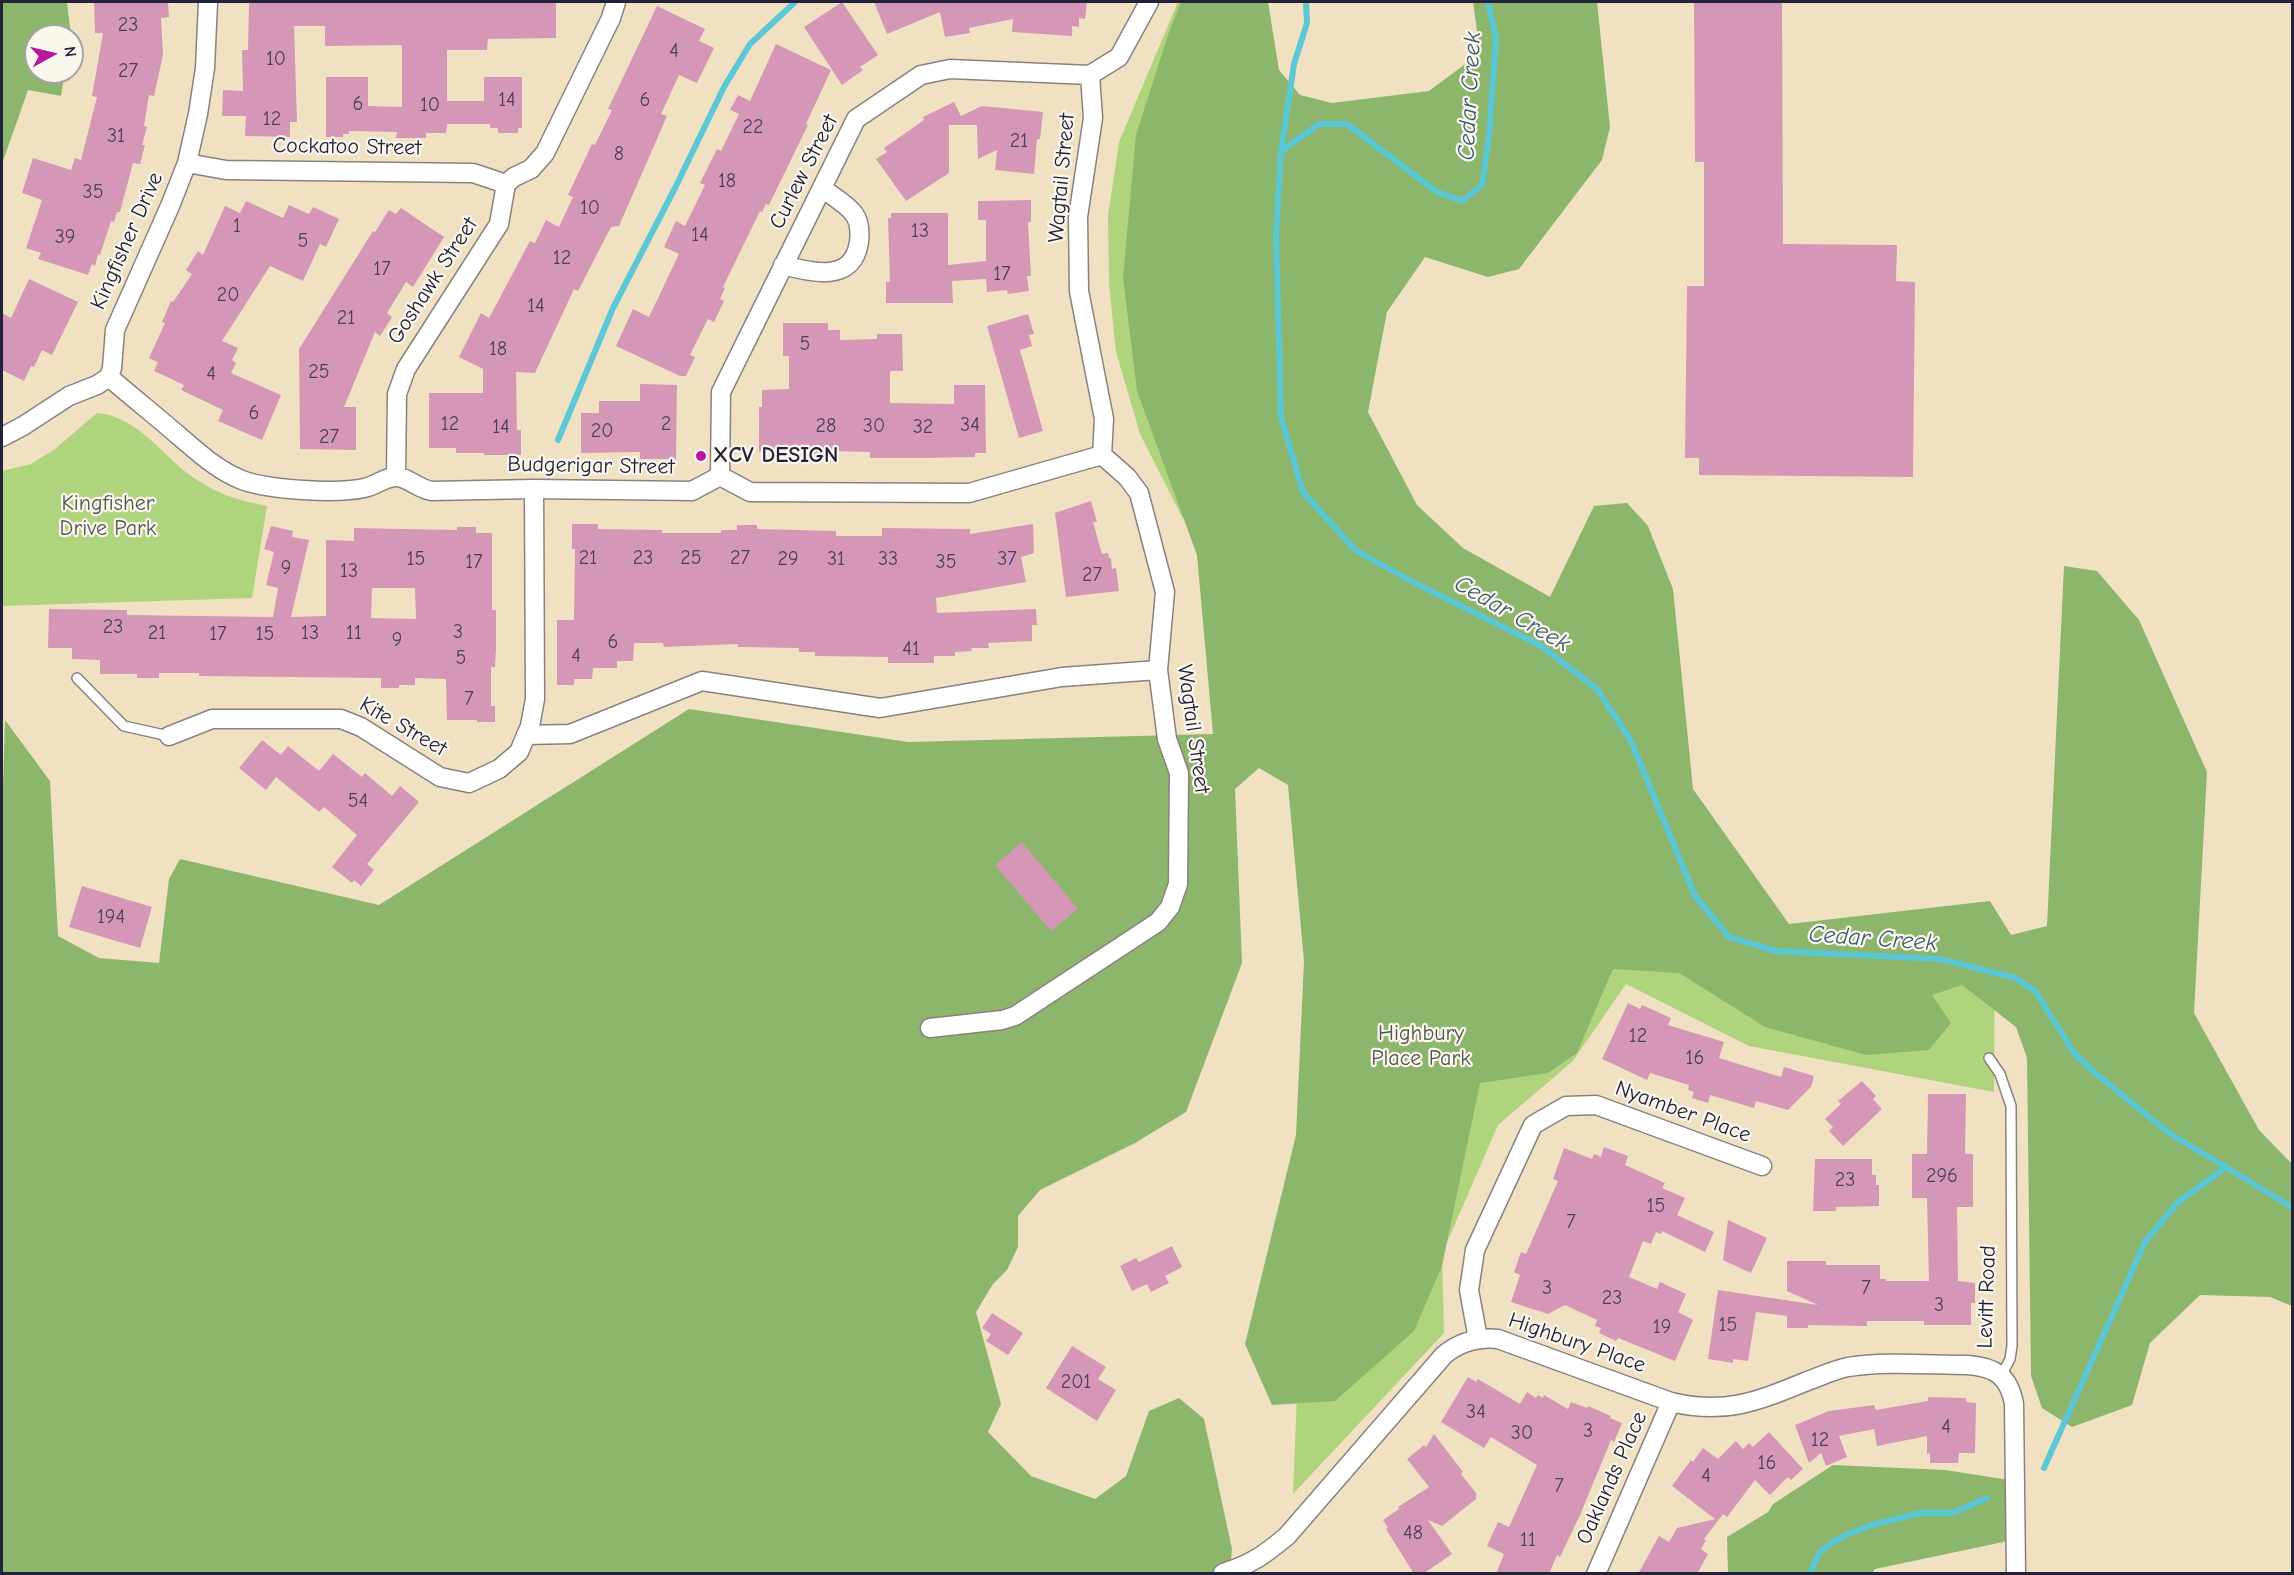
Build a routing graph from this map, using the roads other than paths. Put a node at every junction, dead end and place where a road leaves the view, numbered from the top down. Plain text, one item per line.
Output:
1 (208, 2) edge
2 (616, 2) edge
3 (1149, 2) edge
4 (1090, 75) junction
5 (187, 163) junction
6 (506, 184) junction
7 (822, 188) junction
8 (783, 265) junction
9 (109, 377) junction
10 (2, 437) edge
11 (1102, 455) junction
12 (720, 476) junction
13 (396, 477) junction
14 (534, 489) junction
15 (1158, 670) junction
16 (77, 678) dead end
17 (526, 735) junction
18 (170, 736) joint
19 (930, 1028) dead end
20 (1989, 1058) dead end
21 (1762, 1166) dead end
22 (1478, 1339) junction
23 (2001, 1376) junction
24 (1671, 1402) junction
25 (1222, 1573) edge
26 (1596, 1574) edge
27 (2016, 1574) edge

1 - 5 street, Kingfisher Drive
2 - 6 street
3 - 4 street
4 - 7 street, Curlew Street
4 - 11 street, Wagtail Street
5 - 6 street, Cockatoo Street
5 - 9 street, Kingfisher Drive
6 - 13 street, Goshawk Street
7 - 8 street, Curlew Street
7 - 8 street
8 - 12 street, Curlew Street
9 - 10 street
9 - 13 street
11 - 12 street
11 - 15 street, Wagtail Street
12 - 14 street, Budgerigar Street
13 - 14 street, Budgerigar Street
14 - 17 street, Kite Street
15 - 17 street
15 - 19 street, Wagtail Street
16 - 18 lane
17 - 18 street, Kite Street
20 - 23 lane, Levitt Road
21 - 22 street, Nyamber Place
22 - 24 street, Highbury Place
22 - 25 street, Highbury Place
23 - 24 street, Highbury Place
23 - 27 street, Levitt Road
24 - 26 street, Oaklands Place

